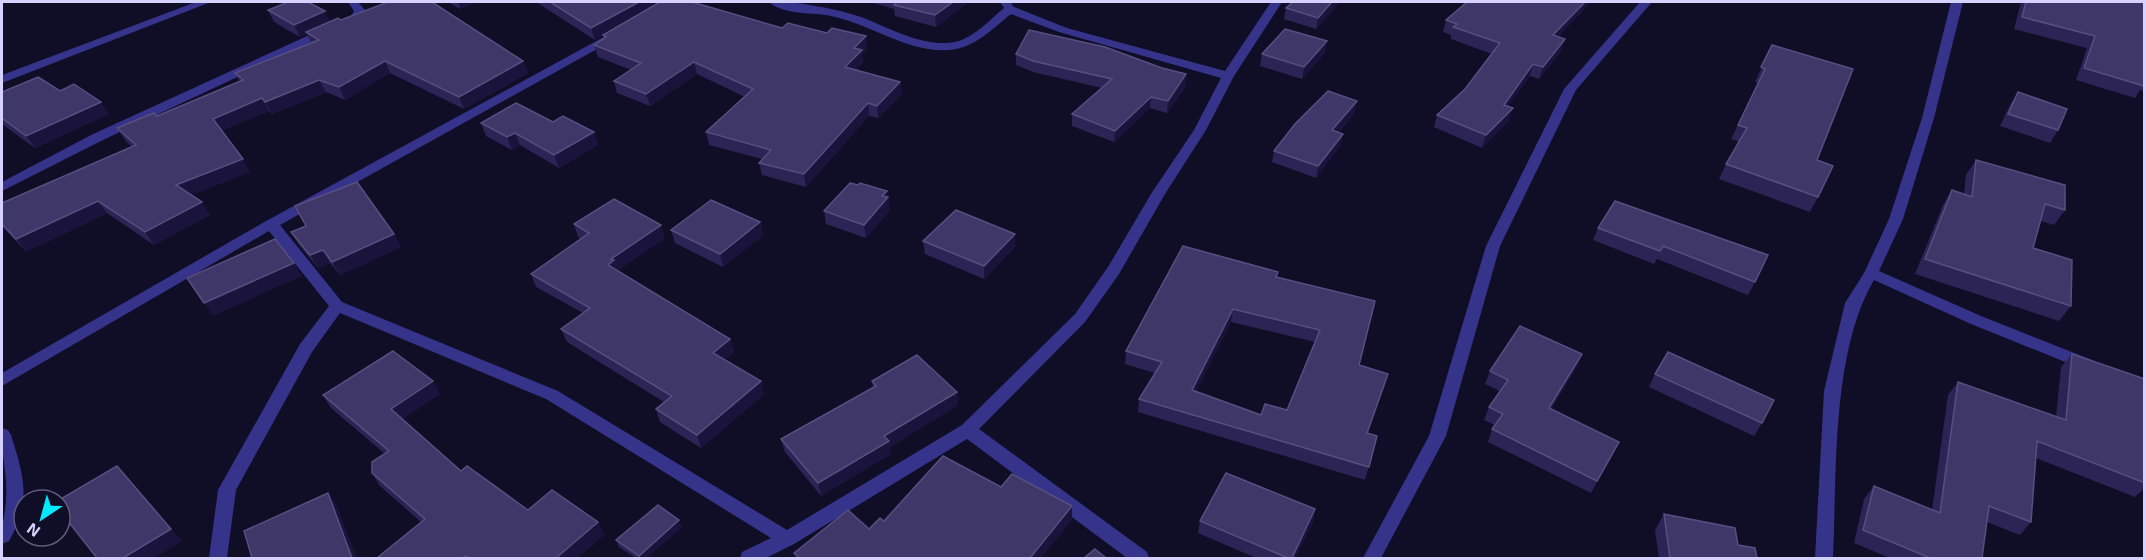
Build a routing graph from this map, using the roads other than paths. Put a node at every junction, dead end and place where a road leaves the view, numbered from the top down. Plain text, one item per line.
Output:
1 (205, 2) edge
2 (353, 2) edge
3 (775, 2) edge
4 (1276, 2) edge
5 (1646, 2) edge
6 (1957, 2) edge
7 (1008, 5) edge
8 (620, 32) edge
9 (1228, 76) junction
10 (2, 79) edge
11 (2, 187) edge
12 (271, 224) junction
13 (1871, 273) junction
14 (338, 306) junction
15 (2102, 371) edge
16 (2, 380) edge
17 (968, 430) junction
18 (2, 435) edge
19 (2, 536) edge
20 (787, 539) junction
21 (218, 558) edge
22 (749, 558) edge
23 (1140, 558) edge
24 (1372, 558) edge
25 (1825, 558) edge

1 - 10 street
2 - 11 street
3 - 7 street
4 - 9 street
5 - 24 street
6 - 13 street
7 - 9 street
8 - 12 street
9 - 17 street
12 - 14 street
12 - 16 street
13 - 15 street
13 - 25 street
14 - 20 street
14 - 21 street
17 - 20 street
17 - 23 street
18 - 19 street
20 - 22 street

